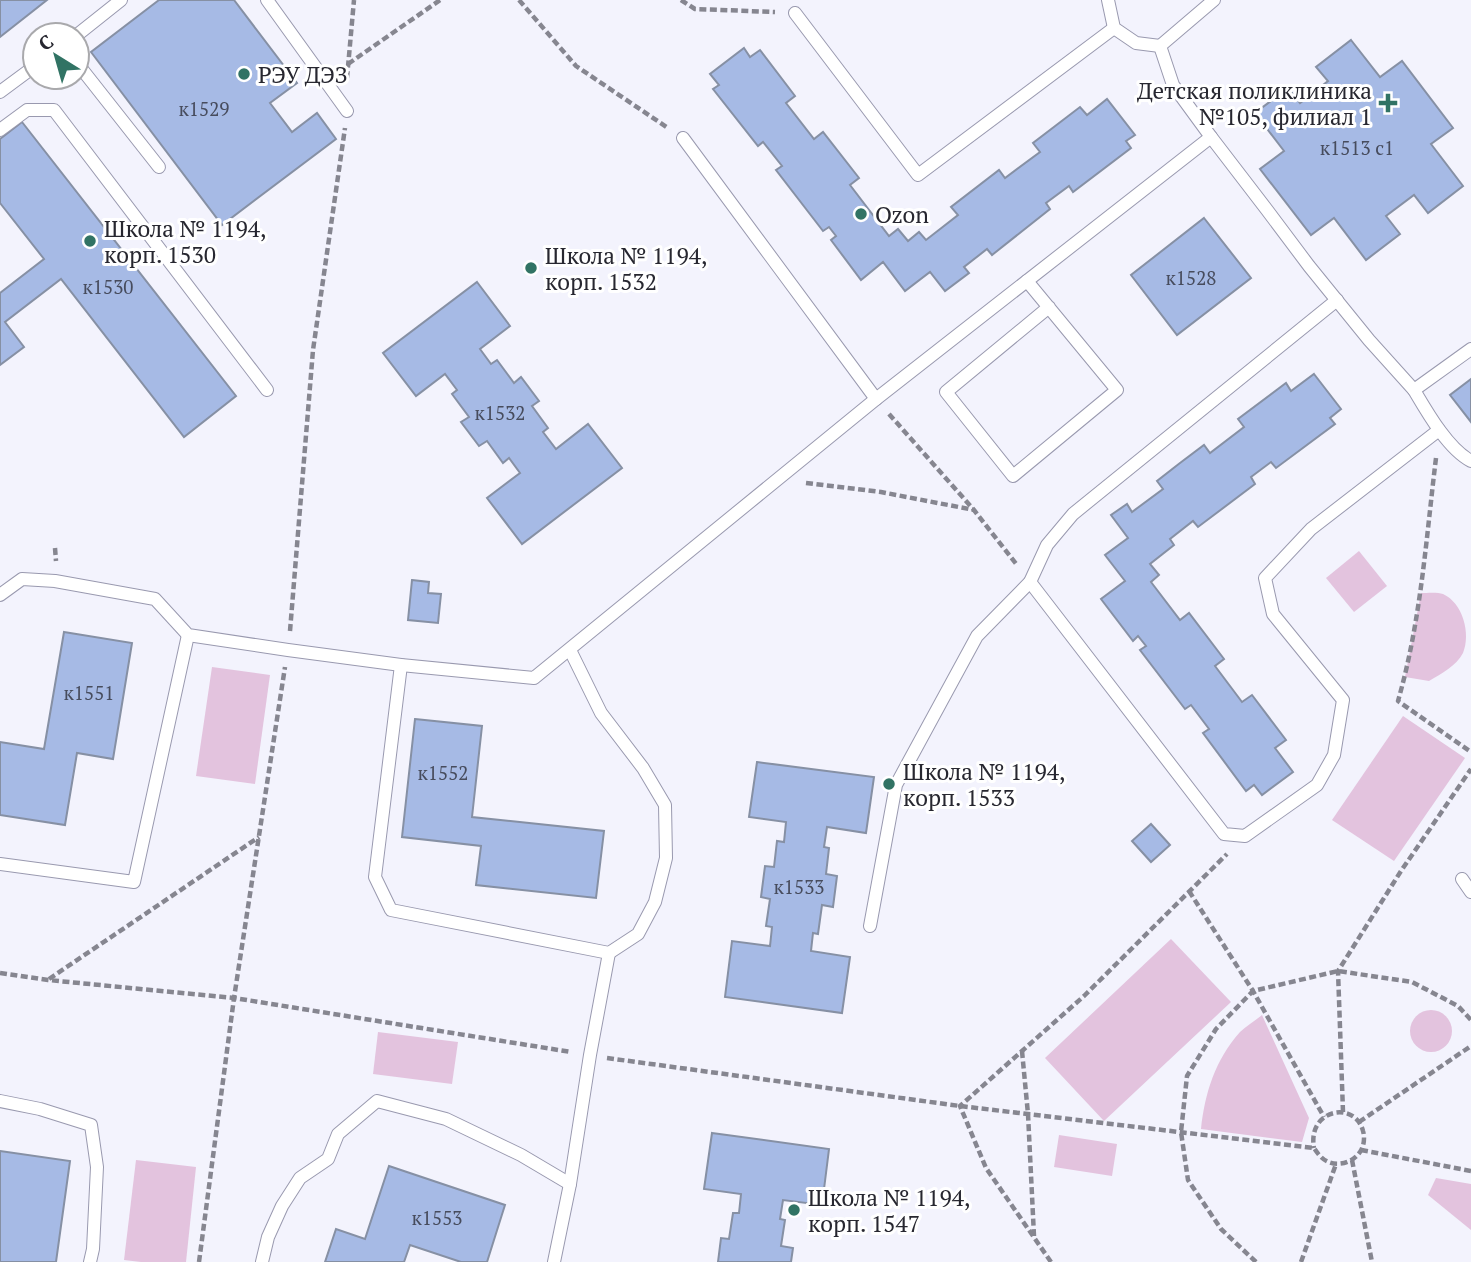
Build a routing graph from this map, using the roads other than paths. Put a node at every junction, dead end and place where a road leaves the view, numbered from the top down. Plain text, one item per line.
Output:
1 (121, 0) edge
2 (267, 0) edge
3 (1108, 0) edge
4 (1214, 0) edge
5 (795, 13) road end
6 (91, 23) edge
7 (1114, 27) junction
8 (1160, 46) junction
9 (21, 76) edge
10 (91, 81) edge
11 (0, 92) edge
12 (347, 111) road end
13 (0, 130) edge
14 (684, 138) road end
15 (1210, 138) junction
16 (159, 167) dead end
17 (1027, 281) junction
18 (1337, 300) junction
19 (1049, 307) junction
20 (1471, 349) edge
21 (267, 390) dead end
22 (1414, 390) junction
23 (876, 399) junction
24 (1439, 430) junction
25 (1471, 461) edge
26 (1030, 582) junction
27 (0, 595) edge
28 (188, 635) junction
29 (570, 650) junction
30 (401, 665) junction
31 (0, 864) edge
32 (1462, 879) dead end
33 (1471, 892) edge
34 (870, 926) dead end
35 (609, 953) junction
36 (0, 1101) edge
37 (570, 1184) junction
38 (90, 1262) edge
39 (262, 1262) edge
40 (554, 1262) edge

1 - 6 lane
2 - 12 lane
3 - 7 lane
4 - 8 lane
5 - 7 lane
7 - 8 lane
8 - 15 lane
9 - 11 lane
10 - 16 lane
13 - 21 lane
14 - 23 lane
15 - 17 lane
15 - 18 lane
17 - 19 lane
17 - 23 lane
18 - 22 lane
18 - 26 lane
19 - 19 lane
20 - 22 lane
22 - 24 lane
23 - 29 lane
24 - 25 lane
24 - 26 lane
26 - 34 lane
27 - 28 lane
28 - 30 lane
28 - 31 lane
29 - 30 lane
29 - 35 lane
30 - 35 lane
32 - 33 lane
35 - 37 lane
36 - 38 lane
37 - 39 lane
37 - 40 lane

